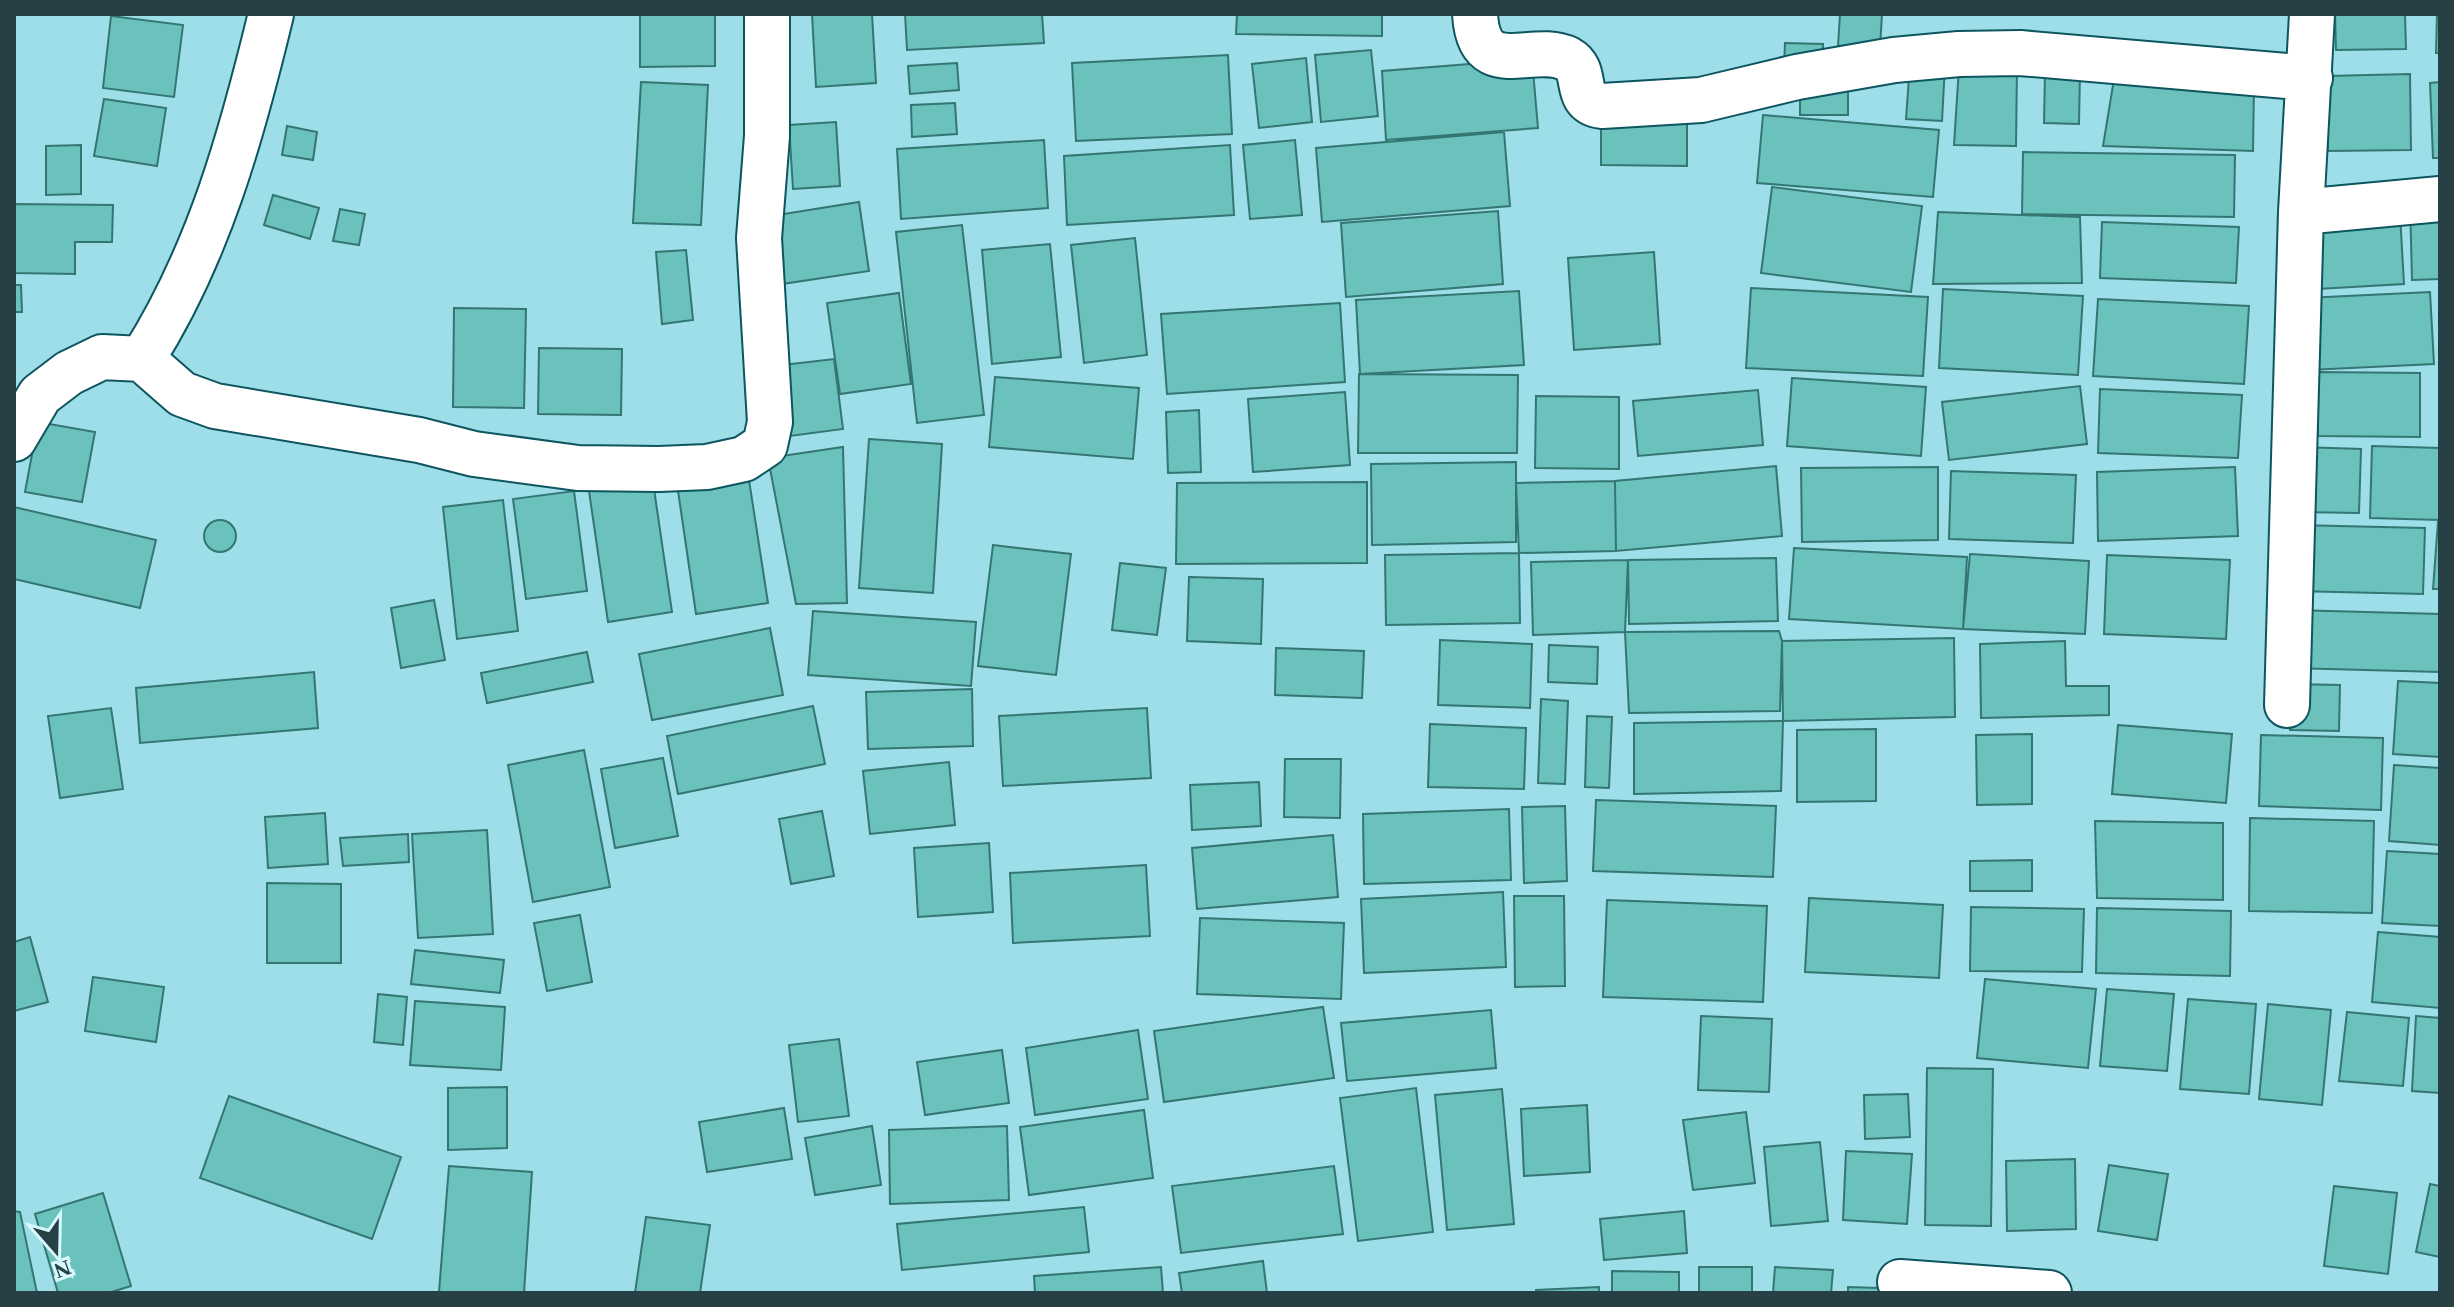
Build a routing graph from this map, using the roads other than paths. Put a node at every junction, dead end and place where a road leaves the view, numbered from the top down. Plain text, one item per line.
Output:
1 (271, 14) edge
2 (767, 14) edge
3 (1475, 14) edge
4 (2312, 14) edge
5 (2310, 78) junction
6 (2440, 199) edge
7 (2301, 212) junction
8 (142, 359) junction
9 (14, 439) edge
10 (2287, 705) dead end
11 (1900, 1282) dead end
12 (2049, 1293) edge

1 - 8 street
2 - 8 street
3 - 5 street
4 - 5 street
5 - 7 street
6 - 7 street
7 - 10 street
8 - 9 street
11 - 12 street

